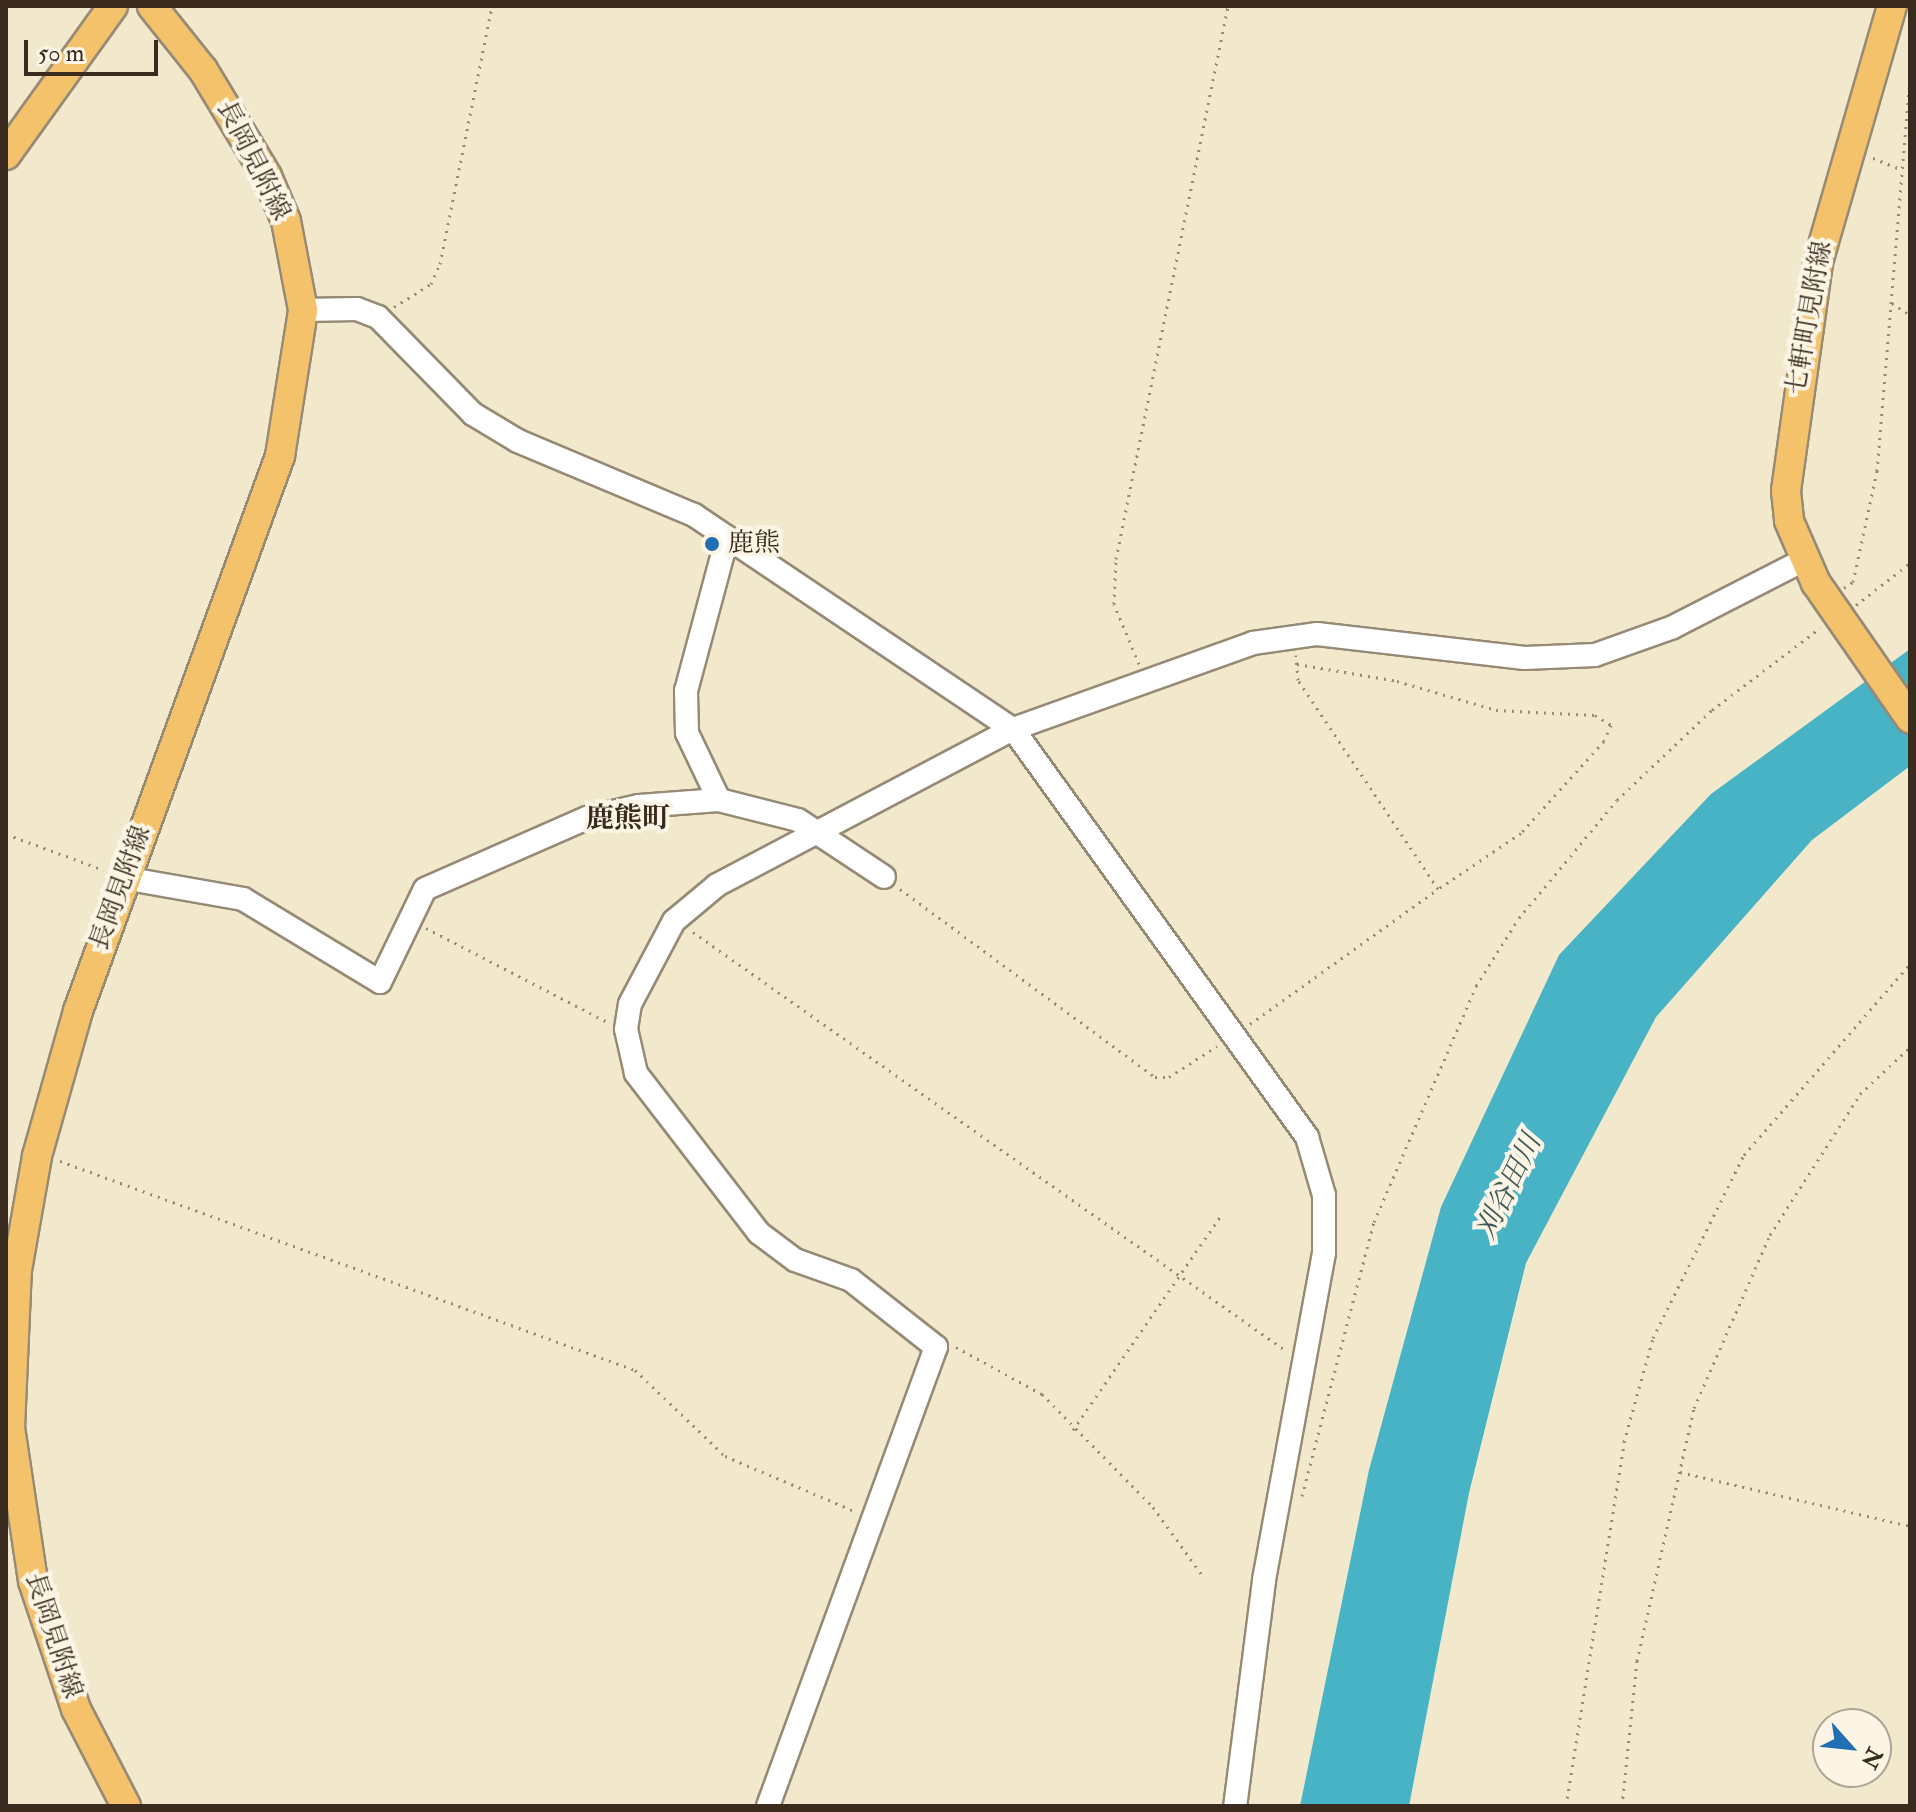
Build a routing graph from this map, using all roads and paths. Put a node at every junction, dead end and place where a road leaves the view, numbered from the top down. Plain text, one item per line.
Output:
1 (113, 6) edge
2 (492, 6) edge
3 (1228, 6) edge
4 (1892, 6) edge
5 (155, 7) edge
6 (1910, 76) edge
7 (1847, 149) junction
8 (6, 155) edge
9 (1905, 171) junction
10 (1892, 303) junction
11 (303, 310) junction
12 (1910, 315) edge
13 (378, 317) junction
14 (727, 538) junction
15 (1804, 560) junction
16 (1910, 563) edge
17 (1853, 582) dead end
18 (1840, 619) junction
19 (1294, 637) junction
20 (1297, 664) junction
21 (1145, 679) junction
22 (1910, 718) edge
23 (1013, 729) junction
24 (719, 800) junction
25 (819, 830) junction
26 (6, 834) edge
27 (884, 877) joint
28 (124, 878) junction
29 (1438, 889) junction
30 (409, 920) junction
31 (674, 921) junction
32 (1910, 964) edge
33 (626, 1029) junction
34 (1234, 1036) junction
35 (1910, 1047) edge
36 (37, 1156) junction
37 (1220, 1217) dead end
38 (1180, 1276) junction
39 (936, 1347) junction
40 (1302, 1361) junction
41 (1073, 1430) junction
42 (1680, 1472) junction
43 (1301, 1499) dead end
44 (874, 1518) junction
45 (1910, 1526) edge
46 (1202, 1575) dead end
47 (126, 1806) edge
48 (768, 1806) edge
49 (1235, 1806) edge
50 (1566, 1806) edge
51 (1622, 1806) edge

1 - 8 main road
2 - 13 path
3 - 21 path
4 - 7 main road, 七軒町見附線
5 - 11 main road, 長岡見附線
6 - 9 path
7 - 9 path
7 - 15 main road, 七軒町見附線
9 - 10 path
10 - 12 path
10 - 17 path
11 - 13 street
11 - 28 main road, 長岡見附線
13 - 14 street
14 - 23 street
14 - 24 street
15 - 18 main road, 七軒町見附線
15 - 19 street
16 - 18 path
18 - 22 main road, 七軒町見附線
18 - 43 path
19 - 20 path
19 - 21 street
20 - 29 path
20 - 29 path
21 - 23 street
23 - 25 street
23 - 34 street
24 - 25 street
24 - 30 street
25 - 27 street
25 - 31 street
26 - 28 path
27 - 34 path
28 - 30 street
28 - 36 main road, 長岡見附線
29 - 34 path
30 - 33 path
31 - 33 street
31 - 38 path
32 - 50 path
33 - 39 street
34 - 40 street
35 - 42 path
36 - 44 path
36 - 47 main road, 長岡見附線
37 - 38 path
38 - 40 path
38 - 41 path
39 - 41 path
39 - 44 street
40 - 49 street
41 - 46 path
42 - 45 path
42 - 51 path
44 - 48 street

